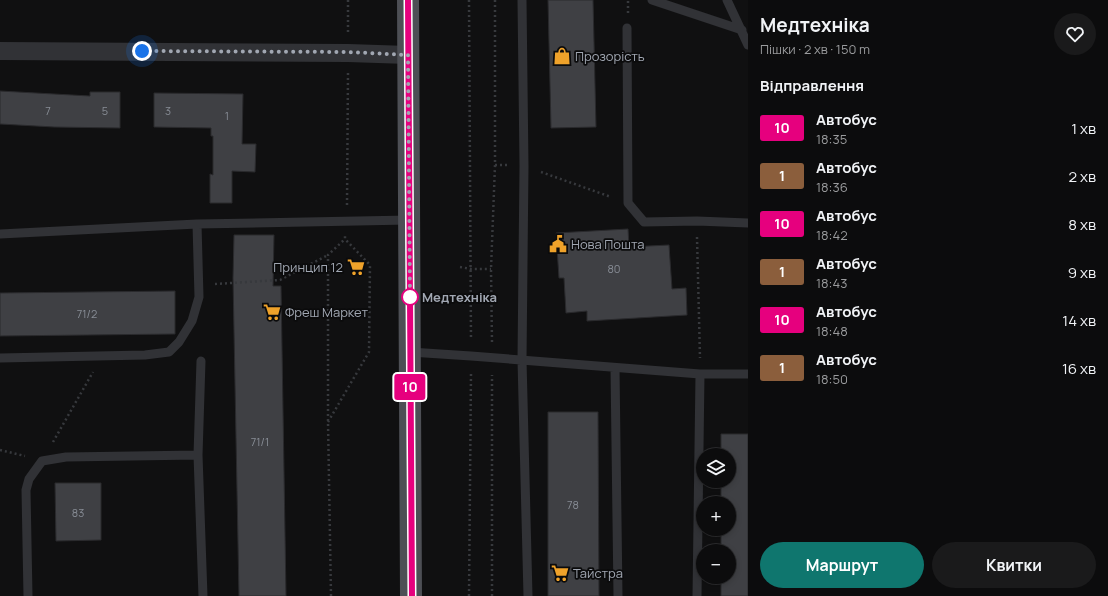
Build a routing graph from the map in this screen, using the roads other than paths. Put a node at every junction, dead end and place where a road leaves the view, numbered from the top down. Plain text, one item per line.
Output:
1 (408, 0) edge
2 (522, 0) edge
3 (652, 0) edge
4 (728, 0) edge
5 (628, 28) dead end
6 (742, 30) junction
7 (748, 45) edge
8 (0, 51) edge
9 (408, 55) junction
10 (409, 220) junction
11 (748, 223) edge
12 (197, 224) junction
13 (0, 234) edge
14 (410, 352) junction
15 (0, 358) edge
16 (522, 360) junction
17 (201, 361) dead end
18 (615, 368) junction
19 (700, 374) junction
20 (748, 374) edge
21 (198, 455) junction
22 (28, 596) edge
23 (203, 596) edge
24 (412, 596) edge
25 (528, 596) edge
26 (618, 596) edge
27 (697, 596) edge

1 - 9 main road
2 - 16 lane
3 - 6 lane
4 - 6 lane
5 - 11 lane
6 - 7 lane
8 - 9 street
9 - 10 main road
10 - 12 lane
10 - 14 main road
12 - 13 lane
12 - 15 lane
14 - 16 lane
14 - 24 main road
16 - 18 lane
16 - 25 lane
17 - 21 lane
18 - 19 lane
18 - 26 lane
19 - 20 lane
19 - 27 lane
21 - 22 lane
21 - 23 lane

